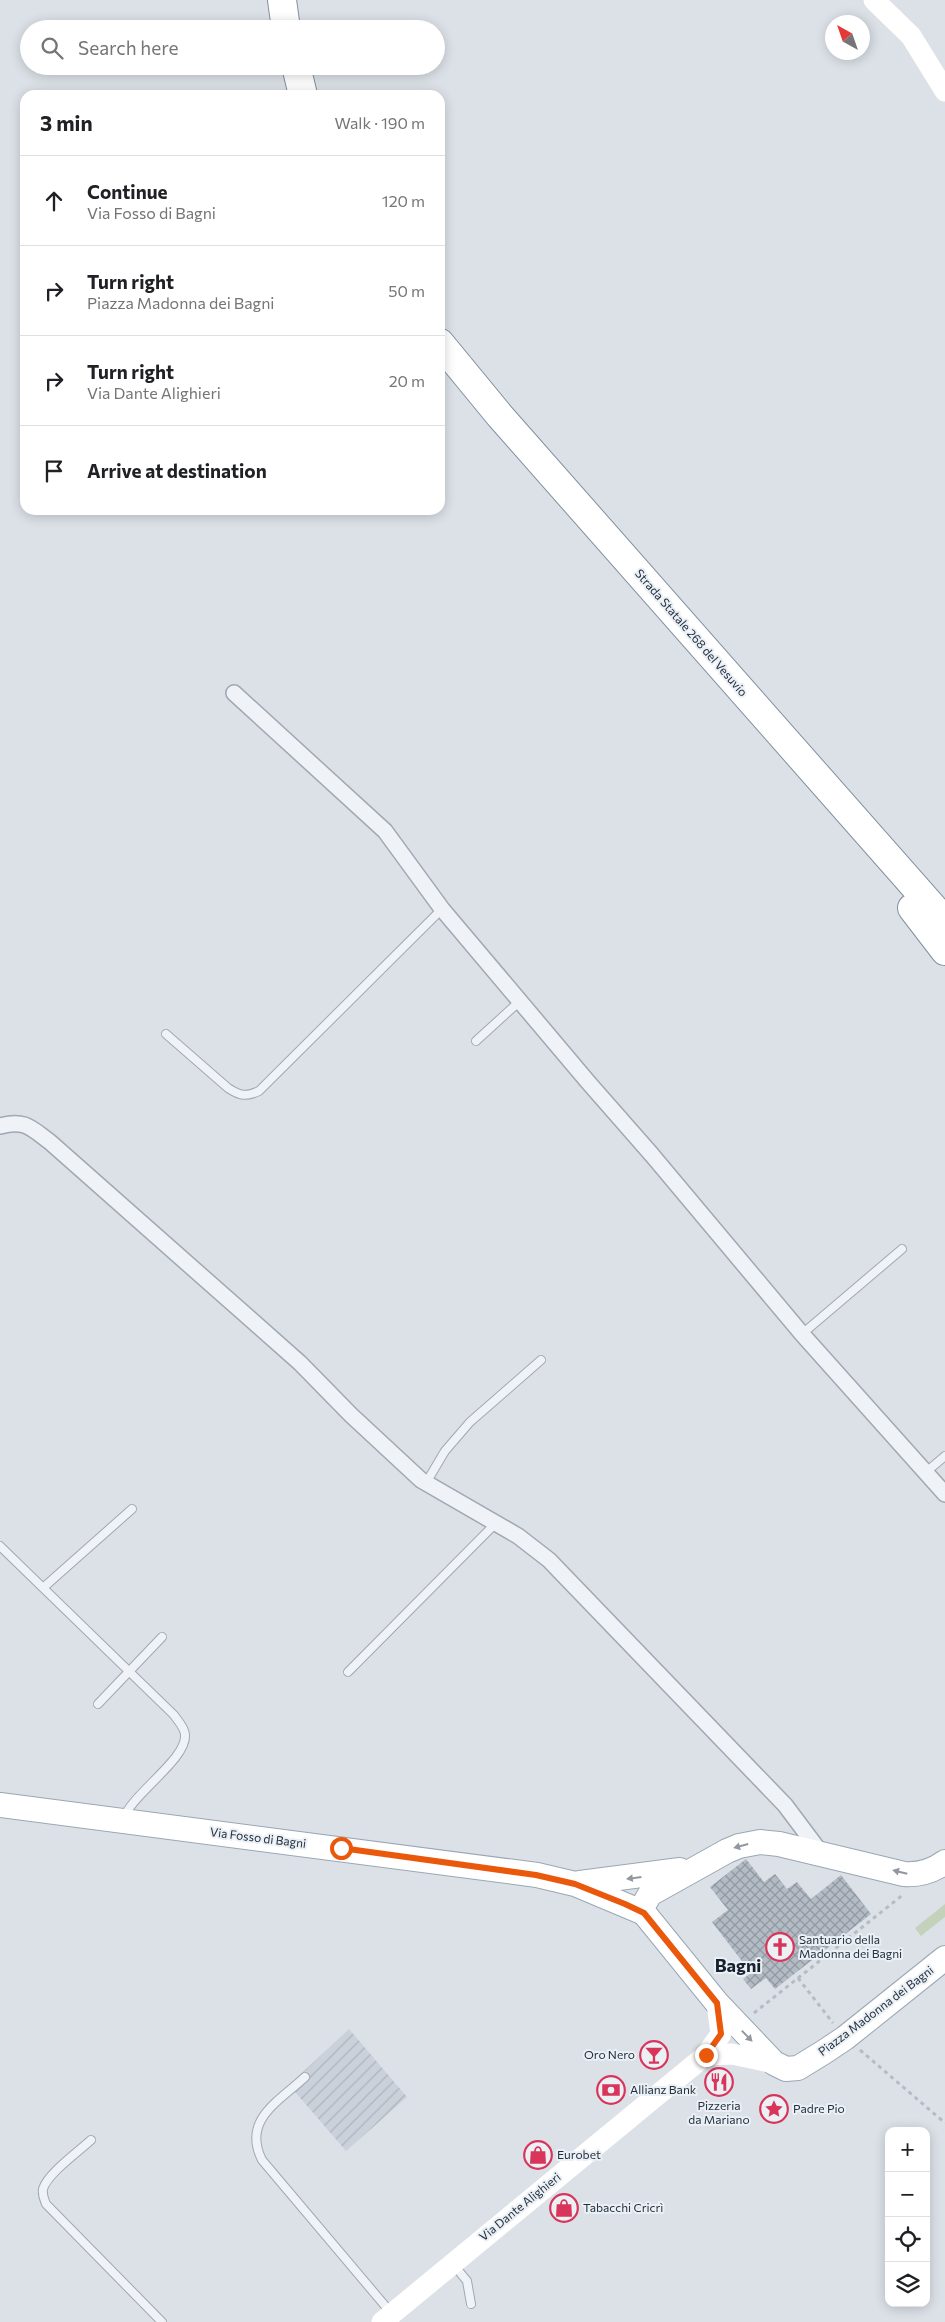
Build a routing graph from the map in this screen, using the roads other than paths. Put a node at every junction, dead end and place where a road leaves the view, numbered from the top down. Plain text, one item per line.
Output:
1 (282, 0) edge
2 (874, 0) edge
3 (285, 20) edge
4 (298, 75) edge
5 (302, 90) edge
6 (945, 91) edge
7 (445, 349) edge
8 (234, 693) dead end
9 (839, 802) junction
10 (442, 908) junction
11 (945, 921) edge
12 (945, 951) edge
13 (521, 1000) junction
14 (166, 1034) dead end
15 (476, 1041) dead end
16 (0, 1126) edge
17 (902, 1249) dead end
18 (802, 1334) junction
19 (541, 1360) dead end
20 (945, 1456) edge
21 (926, 1472) junction
22 (426, 1483) junction
23 (945, 1494) edge
24 (132, 1509) dead end
25 (496, 1523) junction
26 (0, 1546) edge
27 (44, 1587) junction
28 (162, 1637) dead end
29 (130, 1672) junction
30 (348, 1672) dead end
31 (98, 1704) dead end
32 (0, 1805) edge
33 (123, 1821) junction
34 (821, 1853) junction
35 (945, 1862) edge
36 (699, 1867) junction
37 (575, 1884) junction
38 (644, 1913) junction
39 (945, 1958) edge
40 (717, 2003) junction
41 (706, 2055) junction
42 (774, 2063) junction
43 (304, 2077) dead end
44 (91, 2140) dead end
45 (452, 2263) junction
46 (471, 2304) dead end
47 (387, 2319) edge
48 (162, 2322) edge

1 - 3 highway
2 - 6 main road
4 - 5 highway
7 - 9 highway, Strada Statale 268 del Vesuvio
8 - 10 street
9 - 11 highway, Strada Statale 268 del Vesuvio
9 - 12 highway
10 - 13 street
10 - 14 lane
13 - 15 lane
13 - 18 street
16 - 22 street
17 - 18 lane
18 - 21 street
19 - 22 lane
20 - 21 lane
21 - 23 street
22 - 25 street
24 - 27 lane
25 - 30 lane
25 - 34 street
26 - 27 lane
27 - 29 lane
28 - 29 lane
29 - 31 lane
29 - 33 lane
32 - 33 main road, Via Fosso di Bagni
33 - 37 main road, Via Fosso di Bagni
35 -> 34 main road
34 -> 36 main road
36 -> 37 main road, Via Fosso di Bagni
36 - 38 main road
37 - 38 main road, Via Fosso di Bagni
38 - 40 main road
39 - 42 main road, Piazza Madonna dei Bagni
40 - 41 main road, Via Dante Alighieri
40 -> 42 main road
41 - 42 main road
41 - 45 main road, Via Dante Alighieri
43 - 47 lane
44 - 48 lane
45 - 46 lane
45 - 47 main road, Via Dante Alighieri

